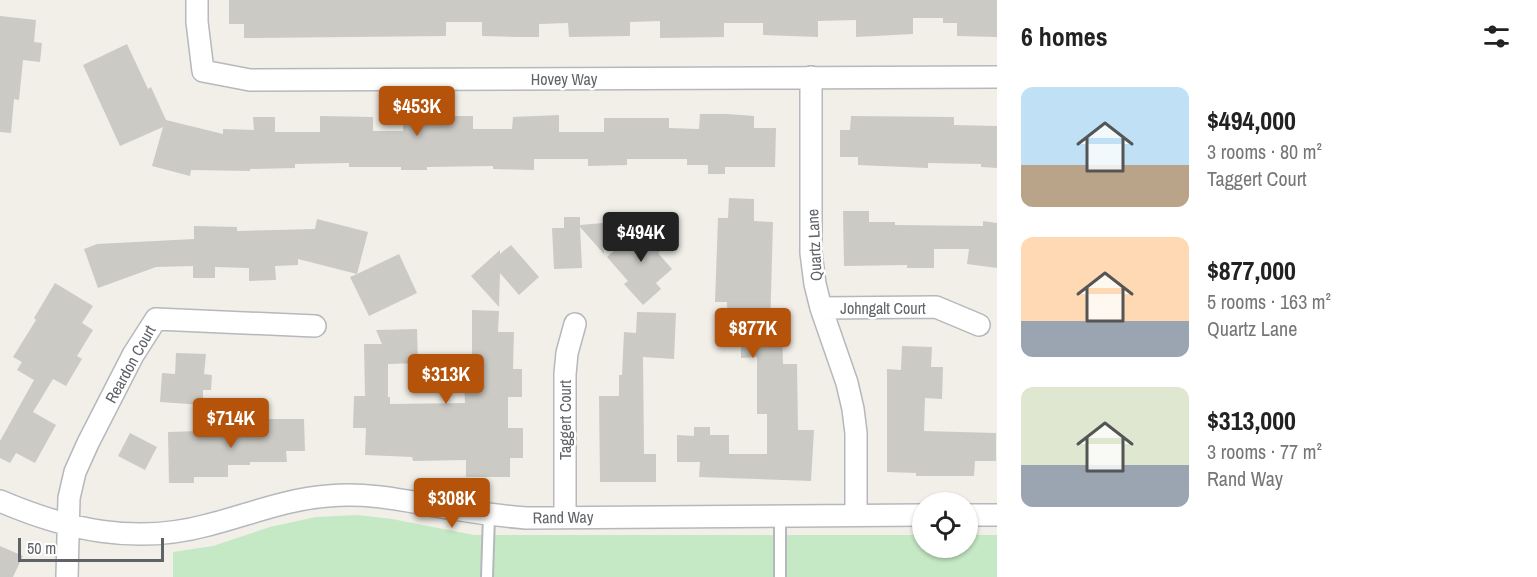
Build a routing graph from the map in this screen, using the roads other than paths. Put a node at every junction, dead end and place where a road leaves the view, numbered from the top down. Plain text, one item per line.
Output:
1 (197, 0) edge
2 (997, 76) edge
3 (811, 77) junction
4 (821, 308) junction
5 (575, 324) dead end
6 (315, 326) dead end
7 (979, 326) dead end
8 (0, 501) edge
9 (489, 515) junction
10 (780, 515) junction
11 (856, 515) junction
12 (912, 515) edge
13 (978, 515) edge
14 (997, 515) edge
15 (565, 517) junction
16 (68, 526) junction
17 (67, 577) edge
18 (487, 577) edge
19 (780, 577) edge

1 - 3 street, Hovey Way
2 - 3 street, Hovey Way
3 - 4 street, Quartz Lane
4 - 7 street, Johngalt Court
4 - 11 street, Quartz Lane
5 - 15 street, Taggert Court
6 - 16 street, Reardon Court
8 - 16 street, Rand Way
9 - 15 street, Rand Way
9 - 16 street, Rand Way
9 - 18 lane
10 - 11 street, Rand Way
10 - 15 street, Rand Way
10 - 19 lane
11 - 12 street, Rand Way
13 - 14 street
16 - 17 street

